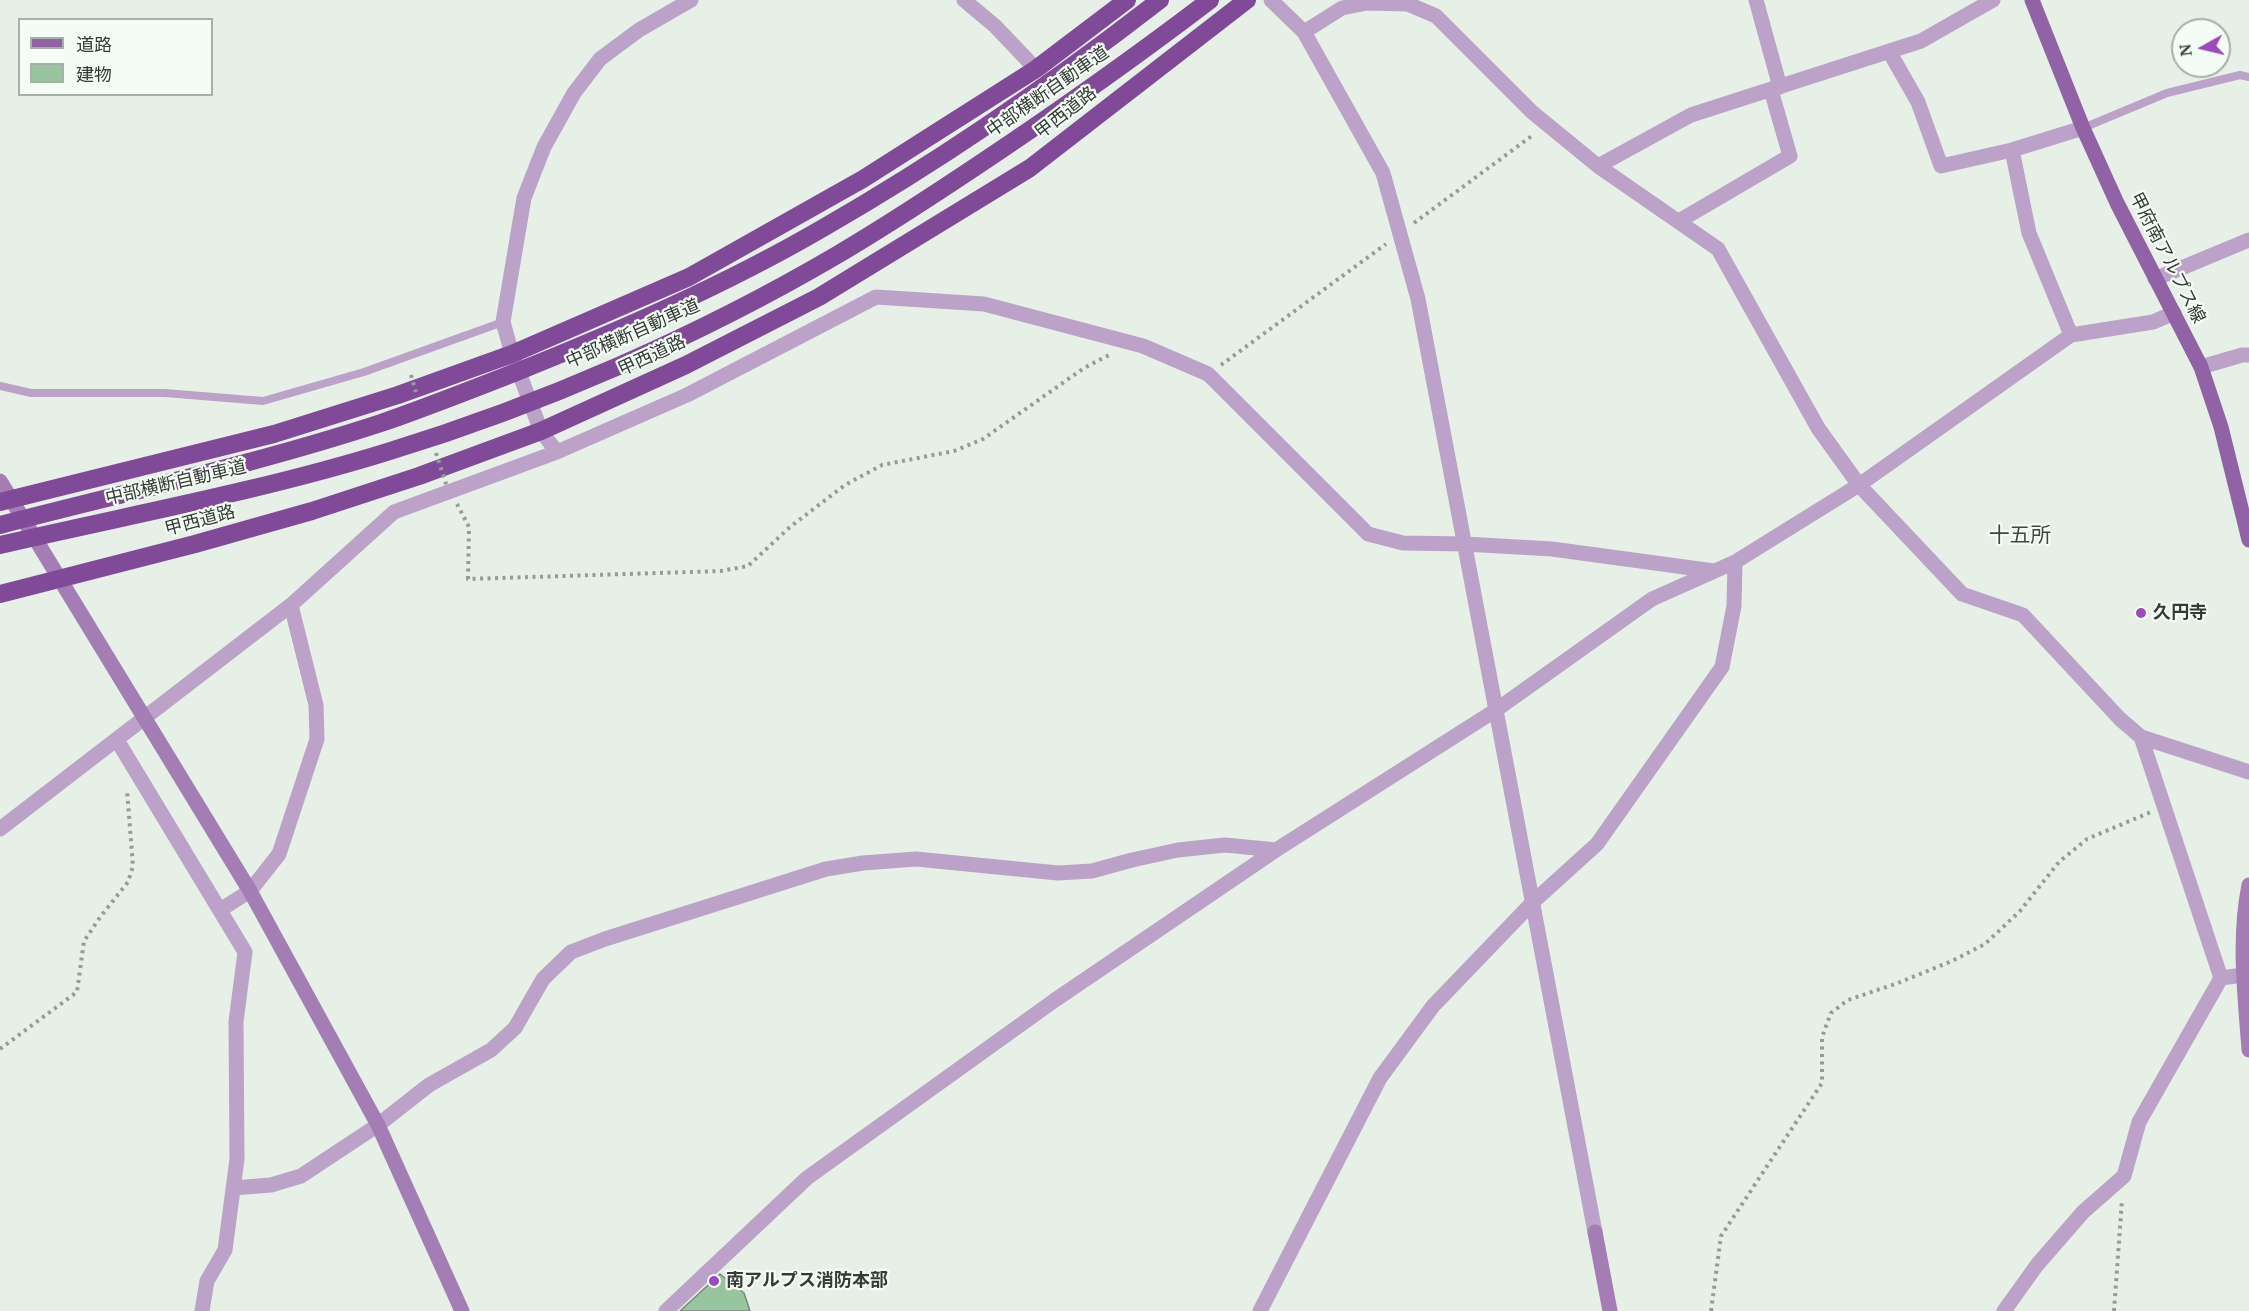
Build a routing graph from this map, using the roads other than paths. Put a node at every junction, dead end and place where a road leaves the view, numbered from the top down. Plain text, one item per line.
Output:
1 (691, 0) edge
2 (964, 0) edge
3 (1127, 0) edge
4 (1160, 0) edge
5 (1210, 0) edge
6 (1246, 0) edge
7 (1271, 0) edge
8 (1756, 0) edge
9 (1993, 0) edge
10 (2032, 0) edge
11 (1407, 2) edge
12 (1304, 32) junction
13 (1890, 53) junction
14 (1036, 69) junction
15 (2249, 77) edge
16 (1775, 88) junction
17 (2083, 128) junction
18 (2012, 150) junction
19 (1598, 166) junction
20 (1679, 222) junction
21 (2249, 240) edge
22 (2155, 279) junction
23 (2174, 314) junction
24 (503, 322) junction
25 (2071, 335) junction
26 (512, 354) junction
27 (2249, 356) edge
28 (2201, 367) junction
29 (0, 386) edge
30 (541, 430) junction
31 (557, 452) junction
32 (0, 481) edge
33 (1858, 485) junction
34 (6, 501) edge
35 (2246, 510) edge
36 (0, 525) edge
37 (2249, 540) edge
38 (0, 544) edge
39 (1465, 544) junction
40 (1735, 562) junction
41 (1714, 571) junction
42 (61, 579) junction
43 (0, 594) edge
44 (291, 605) junction
45 (1496, 710) junction
46 (144, 719) junction
47 (2141, 737) junction
48 (117, 740) junction
49 (2249, 772) edge
50 (0, 829) edge
51 (1276, 850) junction
52 (250, 891) junction
53 (2248, 892) edge
54 (1533, 902) junction
55 (220, 910) junction
56 (2243, 975) junction
57 (2221, 978) junction
58 (2249, 1040) edge
59 (378, 1125) junction
60 (233, 1188) junction
61 (202, 1311) edge
62 (462, 1311) edge
63 (666, 1311) edge
64 (1260, 1311) edge
65 (1610, 1311) edge
66 (2004, 1311) edge

1 - 24 street
2 - 14 street
3 - 14 highway
4 - 36 highway, 中部横断自動車道, bridge
5 - 38 highway, 中部横断自動車道, bridge
6 - 30 highway, 甲西道路
7 - 12 street
8 - 16 street
9 - 13 street
10 - 17 main road, 甲府南アルプス線
11 - 12 street
11 - 19 street
12 - 39 street
13 - 16 street
13 - 18 street
14 - 26 highway
15 - 17 lane
16 - 19 street
16 - 20 street
17 - 18 street
17 - 22 main road, 甲府南アルプス線
18 - 25 street
19 - 20 street
20 - 33 street
21 - 22 street
22 - 23 main road, 甲府南アルプス線
23 - 25 street
23 - 28 main road, 甲府南アルプス線
24 - 26 street
24 - 29 lane
25 - 33 street
26 - 30 street
26 - 34 highway
27 - 28 street
28 - 35 main road, 甲府南アルプス線
30 - 31 street
30 - 42 highway, 甲西道路
31 - 39 street
31 - 44 street
32 - 34 street
33 - 40 street
33 - 47 street
34 - 42 street
35 - 37 main road, 甲府南アルプス線
39 - 41 street
39 - 45 street
40 - 41 street
40 - 54 street
41 - 45 street
42 - 43 highway, 甲西道路
42 - 46 street
44 - 46 street
44 - 52 street
45 - 51 street
45 - 54 street
46 - 48 street
46 - 52 street
47 - 49 street
47 - 57 street
48 - 50 street
48 - 55 street
51 - 59 street
51 - 63 street
52 - 55 street
52 - 59 street
53 - 56 street
54 - 64 street
54 - 65 street
55 - 60 street
56 - 57 street
56 - 58 street
57 - 66 street
59 - 60 street
59 - 62 street
60 - 61 street

